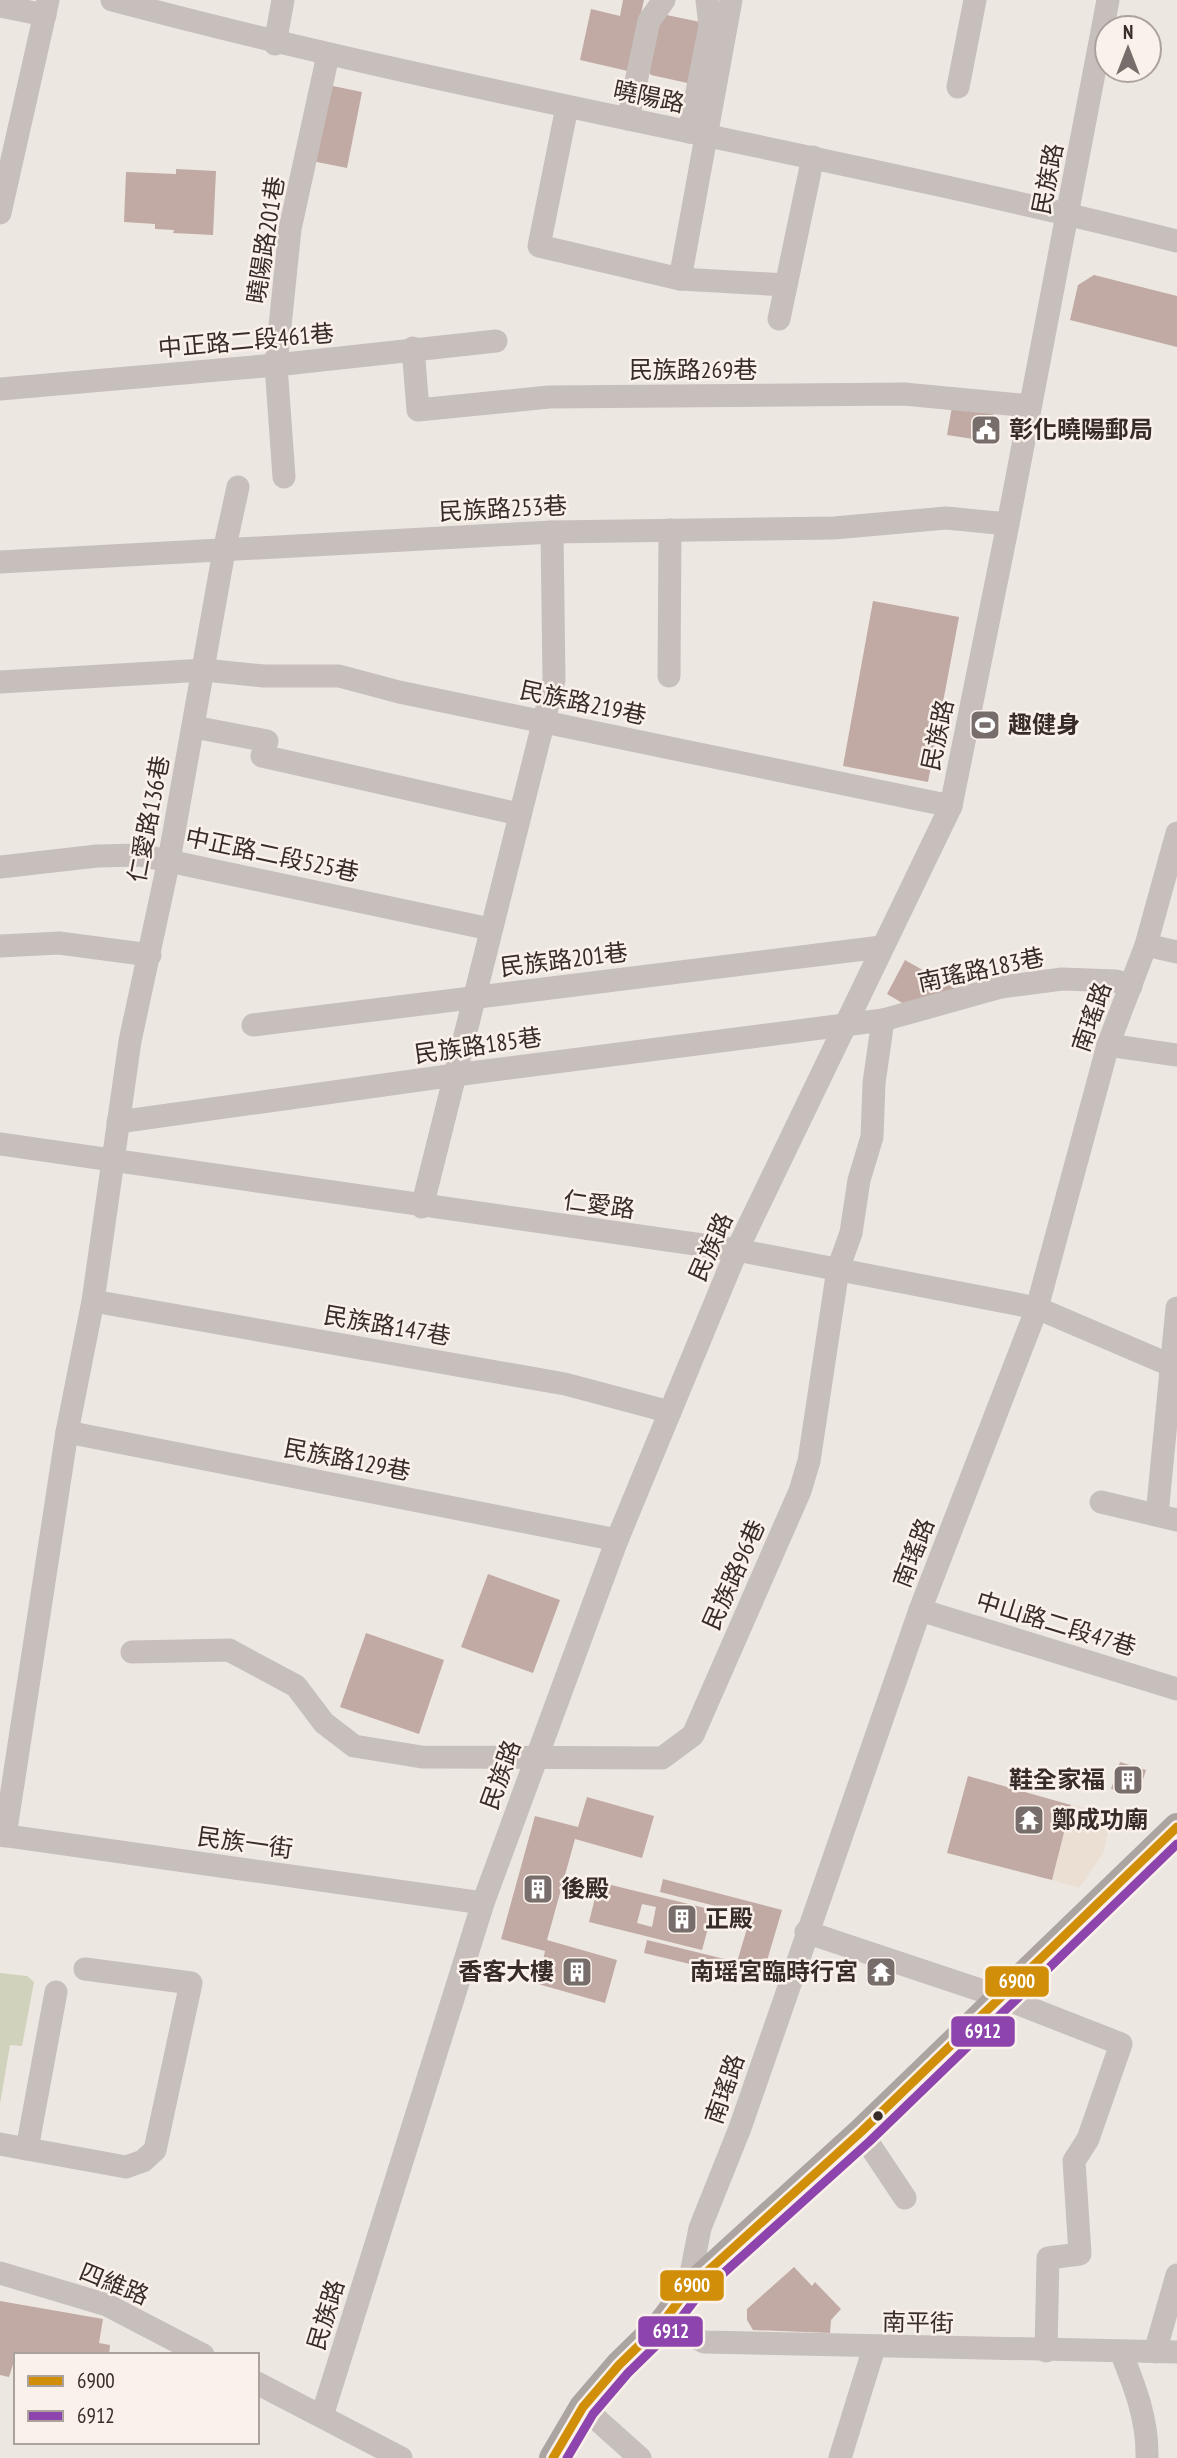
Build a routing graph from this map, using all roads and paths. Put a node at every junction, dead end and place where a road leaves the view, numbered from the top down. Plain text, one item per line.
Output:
1 (112, 0) edge
2 (283, 0) edge
3 (664, 0) edge
4 (707, 0) edge
5 (731, 0) edge
6 (975, 0) edge
7 (1108, 0) edge
8 (0, 6) edge
9 (47, 8) edge
10 (275, 44) junction
11 (328, 55) junction
12 (958, 87) dead end
13 (567, 107) junction
14 (628, 119) junction
15 (698, 133) junction
16 (813, 157) junction
17 (0, 213) edge
18 (1068, 214) junction
19 (1177, 241) edge
20 (680, 279) junction
21 (786, 285) junction
22 (779, 319) dead end
23 (496, 341) dead end
24 (413, 348) junction
25 (276, 365) junction
26 (0, 389) edge
27 (1030, 406) junction
28 (284, 477) dead end
29 (238, 487) dead end
30 (1008, 524) junction
31 (670, 530) junction
32 (552, 532) junction
33 (224, 551) junction
34 (0, 562) edge
35 (204, 670) junction
36 (669, 676) dead end
37 (0, 682) edge
38 (542, 722) junction
39 (194, 727) junction
40 (951, 806) junction
41 (519, 814) junction
42 (1177, 833) edge
43 (169, 860) junction
44 (0, 867) edge
45 (490, 929) junction
46 (1146, 945) junction
47 (0, 946) edge
48 (881, 947) junction
49 (1177, 952) edge
50 (149, 955) junction
51 (1130, 985) junction
52 (474, 997) junction
53 (883, 1020) junction
54 (253, 1025) dead end
55 (844, 1025) junction
56 (1108, 1045) junction
57 (1177, 1055) edge
58 (454, 1074) junction
59 (118, 1122) junction
60 (0, 1144) edge
61 (114, 1161) junction
62 (422, 1207) junction
63 (737, 1251) junction
64 (838, 1269) junction
65 (93, 1301) junction
66 (1037, 1308) junction
67 (1177, 1308) edge
68 (1175, 1367) edge
69 (670, 1412) junction
70 (67, 1433) junction
71 (1101, 1502) dead end
72 (1167, 1518) edge
73 (617, 1540) junction
74 (920, 1610) junction
75 (132, 1652) dead end
76 (1177, 1689) edge
77 (535, 1755) junction
78 (1177, 1827) edge
79 (3, 1835) edge
80 (483, 1903) junction
81 (806, 1932) junction
82 (86, 1969) dead end
83 (56, 1992) dead end
84 (1001, 1997) junction
85 (861, 2132) junction
86 (0, 2144) edge
87 (27, 2149) junction
88 (905, 2199) dead end
89 (0, 2273) edge
90 (1177, 2275) edge
91 (688, 2288) junction
92 (663, 2322) junction
93 (874, 2348) junction
94 (1046, 2351) junction
95 (1121, 2352) junction
96 (1166, 2352) edge
97 (199, 2353) edge
98 (259, 2384) edge
99 (583, 2407) junction
100 (322, 2416) junction
101 (401, 2458) edge
102 (553, 2458) edge
103 (640, 2458) edge
104 (841, 2458) edge
105 (1147, 2458) edge

1 - 10 street, 曉陽路
2 - 10 street
3 - 14 street
4 - 15 street
5 - 15 street
6 - 12 street
7 - 18 street, 民族路
8 - 9 street
9 - 17 street
10 - 11 street, 曉陽路
11 - 13 street, 曉陽路
11 - 25 street, 曉陽路201巷
13 - 14 street, 曉陽路
13 - 20 street
14 - 15 street, 曉陽路
15 - 16 street, 曉陽路
15 - 20 street
16 - 18 street, 曉陽路
16 - 21 street
18 - 19 street, 曉陽路
18 - 27 street, 民族路
20 - 21 street
21 - 22 street
23 - 24 street, 中正路二段461巷
24 - 25 street, 中正路二段461巷
24 - 27 street, 民族路269巷
25 - 26 street, 中正路二段461巷
25 - 28 street, 曉陽路201巷
27 - 30 street, 民族路
29 - 33 street, 仁愛路136巷
30 - 31 street, 民族路253巷
30 - 40 street, 民族路
31 - 32 street, 民族路253巷
31 - 36 street
32 - 33 street, 民族路253巷
32 - 38 street
33 - 34 street, 民族路253巷
33 - 35 street, 仁愛路136巷
35 - 37 street, 民族路219巷
35 - 38 street, 民族路219巷
35 - 39 street, 仁愛路136巷
38 - 40 street, 民族路219巷
38 - 41 street
39 - 41 street
39 - 43 street, 仁愛路136巷
40 - 48 street, 民族路
41 - 45 street
42 - 46 street, 南瑤路
43 - 44 street, 中正路二段525巷
43 - 45 street, 中正路二段525巷
43 - 50 street, 仁愛路136巷
45 - 52 street
46 - 49 street
46 - 51 street, 南瑤路
47 - 50 street
48 - 52 street, 民族路201巷
48 - 55 street, 民族路
50 - 59 street, 仁愛路136巷
51 - 53 street, 南瑤路183巷
51 - 56 street, 南瑤路
52 - 54 street, 民族路201巷
52 - 58 street
53 - 55 street, 南瑤路183巷
53 - 64 street, 民族路96巷
55 - 58 street, 民族路185巷
55 - 63 street, 民族路
56 - 57 street
56 - 66 street, 南瑤路
58 - 59 street, 民族路185巷
58 - 62 street
59 - 61 street, 仁愛路136巷
60 - 61 street, 仁愛路
61 - 62 street, 仁愛路
61 - 65 street, 仁愛路136巷
62 - 63 street, 仁愛路
63 - 64 street, 仁愛路
63 - 69 street, 民族路
64 - 66 street, 仁愛路
64 - 77 street, 民族路96巷
65 - 69 street, 民族路147巷
65 - 70 street, 仁愛路136巷
66 - 68 street, 仁愛路
66 - 74 street, 南瑤路
67 - 68 street
68 - 72 street
69 - 73 street, 民族路
70 - 73 street, 民族路129巷
70 - 79 street, 仁愛路136巷
71 - 72 street
73 - 77 street, 民族路
74 - 76 street, 中山路二段47巷
74 - 81 street, 南瑤路
75 - 77 street, 民族路96巷
77 - 80 street, 民族路
78 - 84 main road
79 - 80 street, 民族一街
80 - 100 street, 民族路
81 - 84 street
81 - 91 street, 南瑤路
82 - 87 street
83 - 87 street
84 - 85 main road
84 - 94 street
85 - 88 street
85 - 91 main road
86 - 87 street
89 - 97 street, 四維路
90 - 96 street
91 - 92 main road
92 - 93 street, 南平街
92 - 99 main road
93 - 94 street, 南平街
93 - 104 street
94 - 95 street, 南平街
95 - 96 street, 南平街
95 - 105 street
98 - 100 street
99 - 102 main road
99 - 103 street
100 - 101 street

